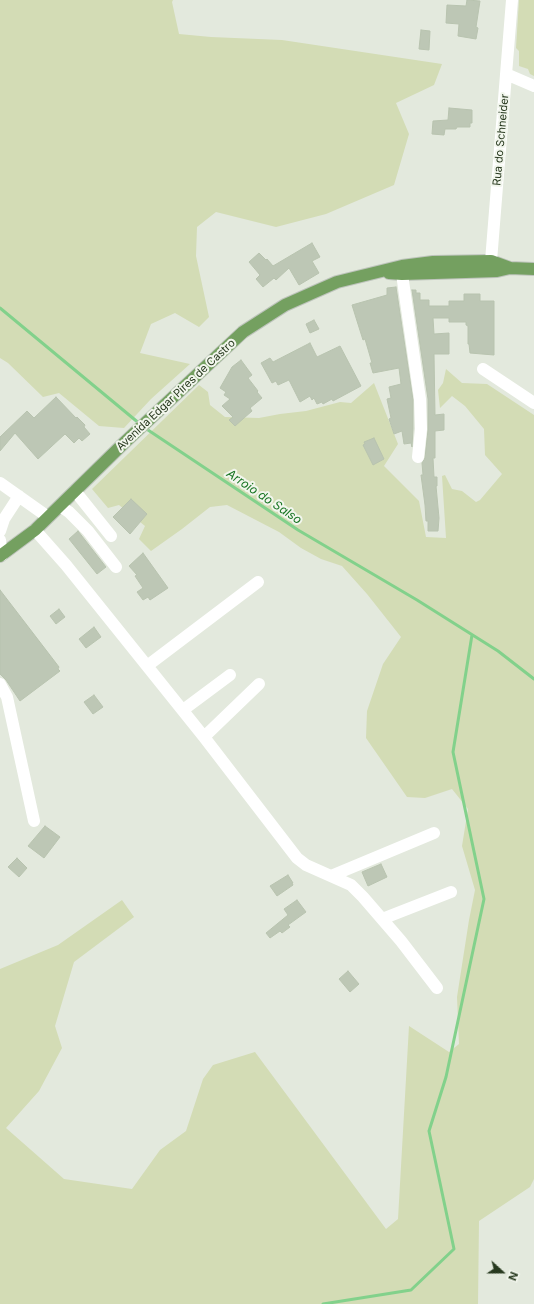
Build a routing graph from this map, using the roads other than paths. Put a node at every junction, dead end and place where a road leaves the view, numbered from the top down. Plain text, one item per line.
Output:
1 (512, 0) edge
2 (506, 74) junction
3 (534, 86) edge
4 (491, 261) junction
5 (510, 268) junction
6 (534, 268) edge
7 (474, 272) junction
8 (376, 273) junction
9 (402, 274) junction
10 (483, 369) dead end
11 (534, 403) edge
12 (418, 457) dead end
13 (0, 483) edge
14 (75, 491) junction
15 (19, 496) junction
16 (60, 506) junction
17 (48, 517) junction
18 (35, 530) junction
19 (0, 531) edge
20 (111, 536) dead end
21 (0, 540) edge
22 (1, 556) edge
23 (116, 567) dead end
24 (258, 582) dead end
25 (147, 666) junction
26 (230, 675) dead end
27 (0, 684) edge
28 (259, 684) dead end
29 (183, 710) junction
30 (204, 737) junction
31 (34, 821) dead end
32 (434, 833) dead end
33 (331, 876) junction
34 (451, 892) dead end
35 (382, 919) junction
36 (437, 988) dead end

1 - 2 street, Rua do Schneider
2 - 3 street
2 - 4 street, Rua do Schneider
4 - 5 main road, Avenida Edgar Pires de Castro
4 - 7 street
4 - 8 main road, Avenida Edgar Pires de Castro
5 - 6 main road, Avenida Edgar Pires de Castro
5 - 7 main road, Avenida Edgar Pires de Castro
7 - 9 main road, Avenida Edgar Pires de Castro
8 - 9 main road, Avenida Edgar Pires de Castro
8 - 14 main road, Avenida Edgar Pires de Castro
9 - 12 street
10 - 11 street
13 - 15 street
14 - 16 main road, Avenida Edgar Pires de Castro
14 - 20 street
15 - 17 street
15 - 19 street
16 - 17 main road, Avenida Edgar Pires de Castro
16 - 23 street
17 - 18 main road, Avenida Edgar Pires de Castro
18 - 22 main road, Avenida Edgar Pires de Castro
18 - 25 street
21 - 22 street
24 - 25 street
25 - 29 street
26 - 29 street
27 - 31 street
28 - 30 street
29 - 30 street
30 - 33 street
32 - 33 street
33 - 35 street
34 - 35 street
35 - 36 street

